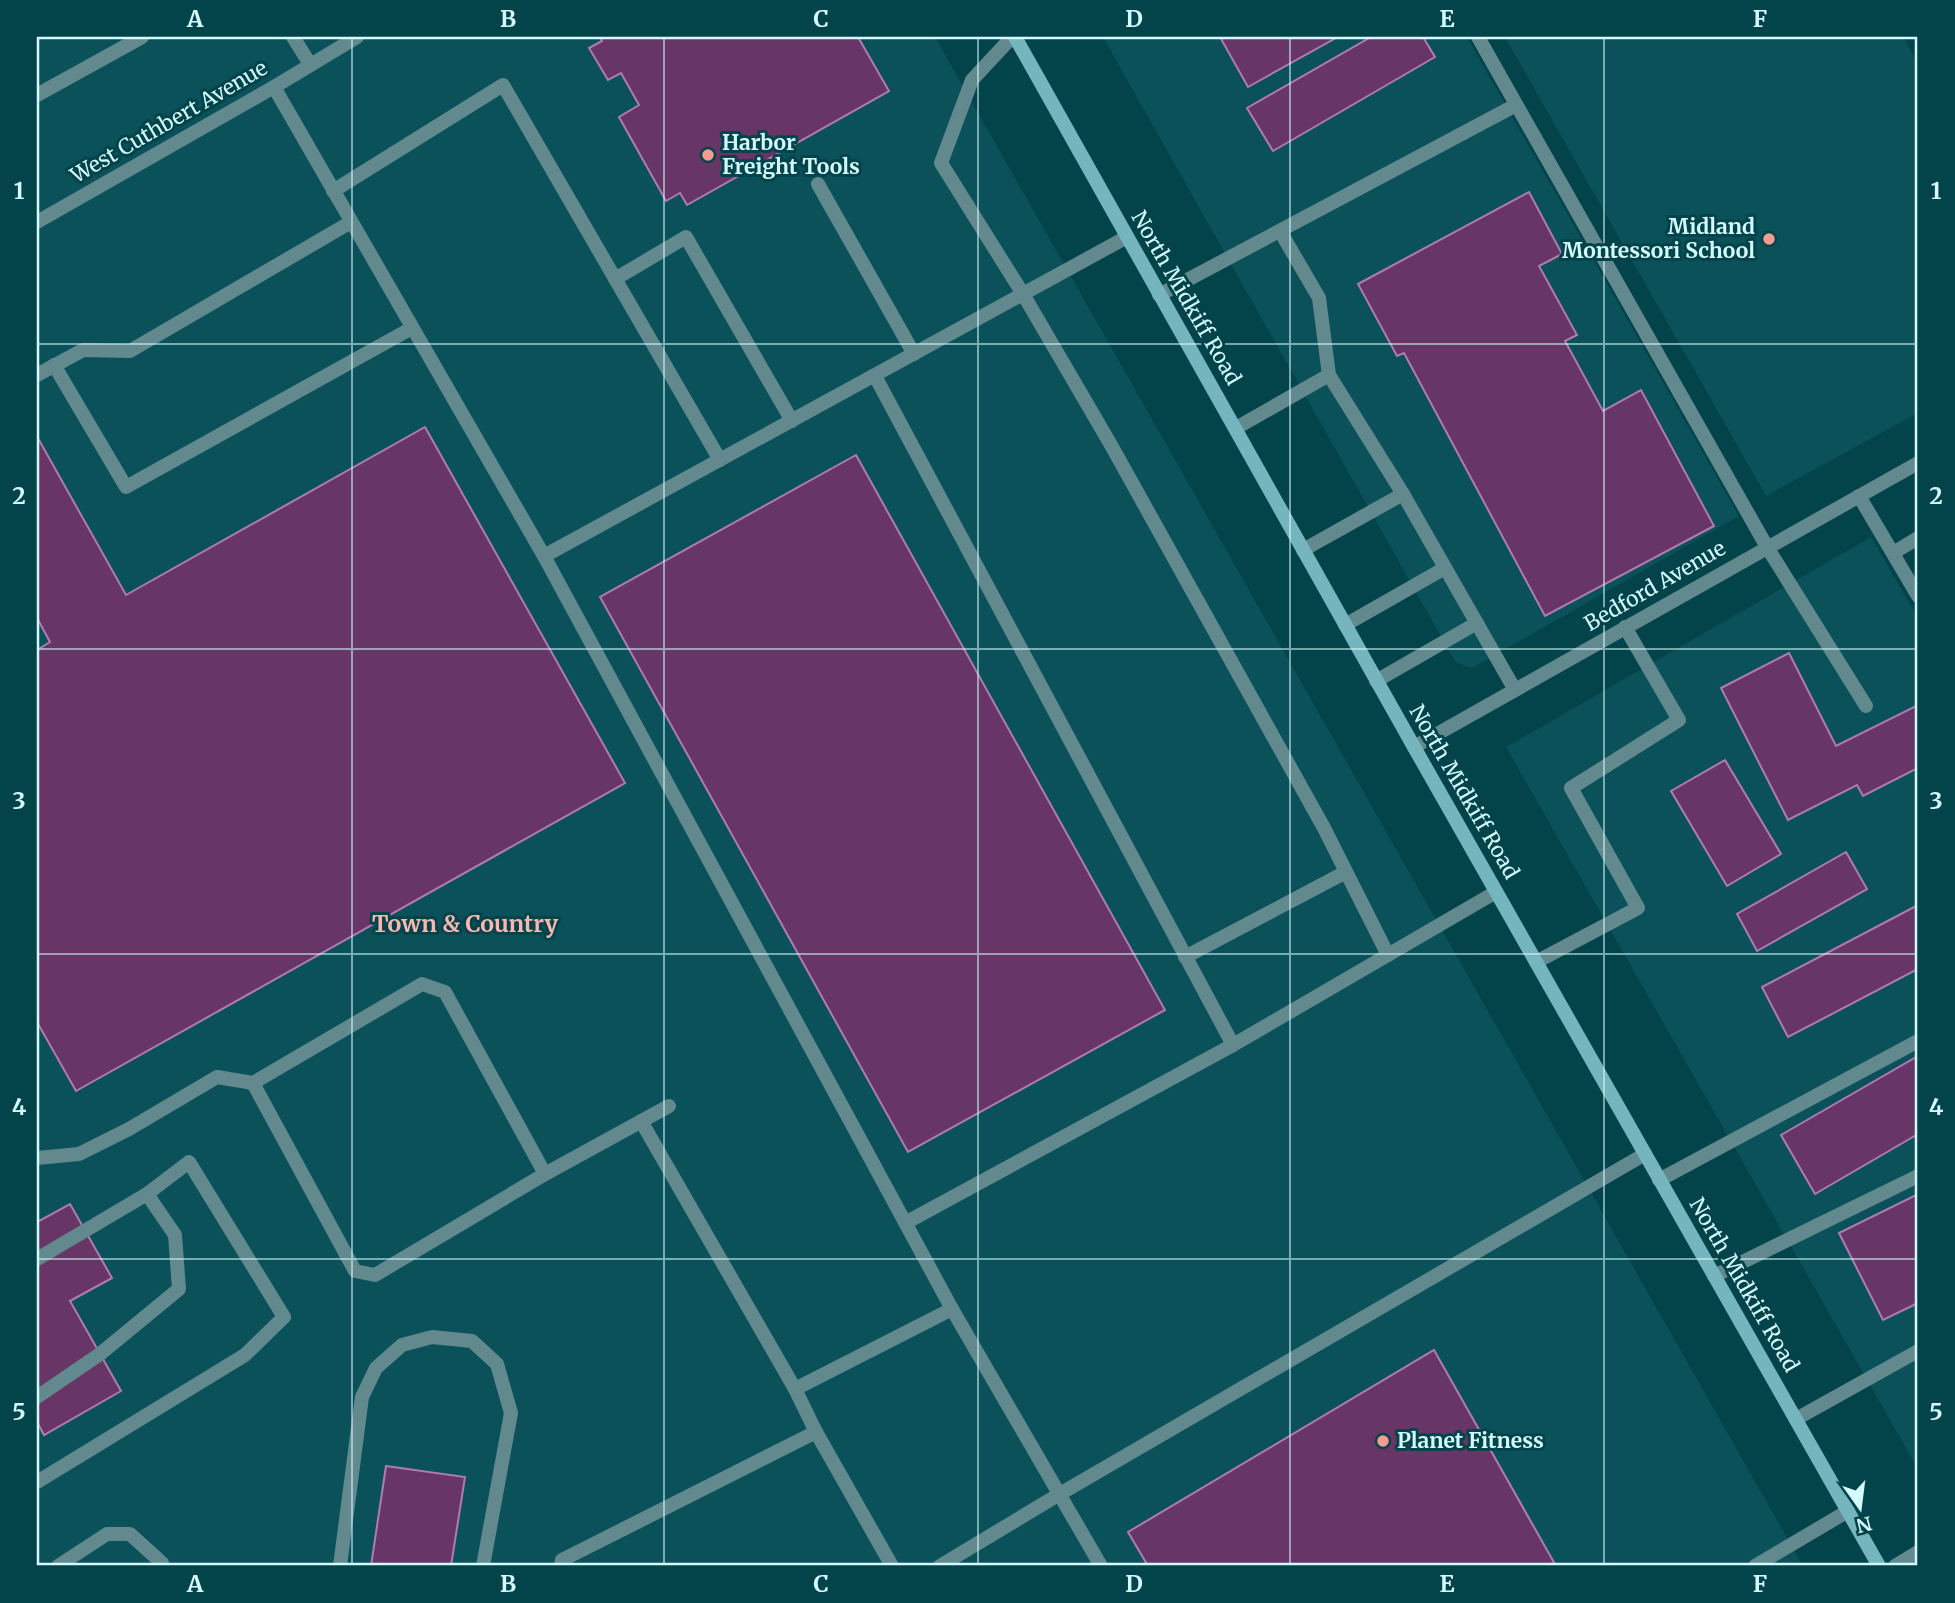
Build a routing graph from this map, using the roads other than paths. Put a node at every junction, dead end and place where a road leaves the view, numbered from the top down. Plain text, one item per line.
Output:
1 (142, 37) edge
2 (293, 37) edge
3 (357, 37) edge
4 (1014, 37) edge
5 (1478, 37) edge
6 (310, 64) junction
7 (274, 87) junction
8 (37, 95) edge
9 (1517, 105) junction
10 (818, 184) dead end
11 (333, 191) junction
12 (37, 222) edge
13 (351, 222) junction
14 (1280, 231) junction
15 (1127, 237) junction
16 (615, 279) junction
17 (1023, 294) junction
18 (1159, 295) junction
19 (412, 327) junction
20 (914, 354) junction
21 (54, 365) junction
22 (37, 375) edge
23 (1329, 375) junction
24 (875, 376) junction
25 (792, 421) junction
26 (1236, 428) junction
27 (720, 460) junction
28 (1918, 463) edge
29 (1403, 494) junction
30 (1860, 496) junction
31 (1918, 538) edge
32 (1767, 547) junction
33 (1303, 550) junction
34 (1893, 553) junction
35 (544, 556) junction
36 (1445, 568) junction
37 (1918, 596) edge
38 (1477, 623) junction
39 (1345, 625) junction
40 (1625, 627) junction
41 (1377, 681) junction
42 (1515, 690) junction
43 (1866, 706) dead end
44 (1414, 747) junction
45 (1346, 872) junction
46 (1496, 892) junction
47 (1388, 955) junction
48 (1185, 957) junction
49 (1536, 962) junction
50 (1918, 1041) edge
51 (1233, 1045) junction
52 (253, 1083) junction
53 (669, 1105) dead end
54 (641, 1121) junction
55 (1645, 1154) junction
56 (37, 1158) edge
57 (545, 1174) junction
58 (1918, 1176) edge
59 (1660, 1180) junction
60 (147, 1194) junction
61 (907, 1222) junction
62 (37, 1259) edge
63 (1714, 1276) junction
64 (952, 1309) junction
65 (1918, 1351) edge
66 (795, 1389) junction
67 (37, 1397) edge
68 (1796, 1419) junction
69 (816, 1432) junction
70 (37, 1482) edge
71 (1058, 1495) junction
72 (1847, 1511) junction
73 (1918, 1552) edge
74 (58, 1566) edge
75 (162, 1566) edge
76 (340, 1566) edge
77 (483, 1566) edge
78 (561, 1566) edge
79 (892, 1566) edge
80 (940, 1566) edge
81 (1101, 1566) edge
82 (1755, 1566) edge
83 (1879, 1566) edge
84 (1895, 1566) edge

1 - 8 street
2 - 6 street
3 - 6 street, West Cuthbert Avenue
4 - 15 main road, North Midkiff Road
4 - 17 street
5 - 9 street
6 - 7 street, West Cuthbert Avenue
7 - 11 street
7 - 12 street, West Cuthbert Avenue
9 - 14 street
9 - 32 street
10 - 20 street
11 - 13 street
11 - 16 street
13 - 19 street
13 - 21 street
14 - 18 street
14 - 23 street
15 - 17 street
15 - 18 main road, North Midkiff Road
16 - 25 street
16 - 27 street
17 - 20 street
17 - 45 street
18 - 26 main road, North Midkiff Road
19 - 21 street
19 - 35 street
20 - 24 street
21 - 22 street
23 - 26 street
23 - 29 street
24 - 25 street
24 - 48 street
25 - 27 street
26 - 33 main road, North Midkiff Road
27 - 35 street
28 - 30 street, Bedford Avenue
29 - 33 street
29 - 36 street
30 - 32 street, Bedford Avenue
30 - 34 street
31 - 34 street
32 - 40 street, Bedford Avenue
32 - 43 street
33 - 39 main road, North Midkiff Road
34 - 37 street
35 - 61 street
36 - 38 street
36 - 39 street
38 - 41 street
38 - 42 street
39 - 41 main road, North Midkiff Road
40 - 42 street, Bedford Avenue
40 - 49 street
41 - 44 main road, North Midkiff Road
42 - 44 street, Bedford Avenue
44 - 46 main road, North Midkiff Road
45 - 47 street
45 - 48 street
46 - 47 street
46 - 49 main road, North Midkiff Road
47 - 51 street
48 - 51 street
49 - 55 main road, North Midkiff Road
50 - 59 street
51 - 61 street
52 - 56 street
52 - 57 street
52 - 57 street
53 - 54 street
54 - 57 street
54 - 66 street
55 - 59 main road, North Midkiff Road
55 - 71 street
58 - 63 street
59 - 63 main road, North Midkiff Road
60 - 62 street
60 - 67 street
60 - 70 street
61 - 64 street
63 - 68 main road, North Midkiff Road
64 - 66 street
64 - 71 street
65 - 68 street
66 - 69 street
68 - 72 main road, North Midkiff Road
69 - 78 street
69 - 79 street
71 - 80 street
71 - 81 street
72 - 82 street
72 - 83 main road, North Midkiff Road
73 - 84 street
74 - 75 street
76 - 77 street

